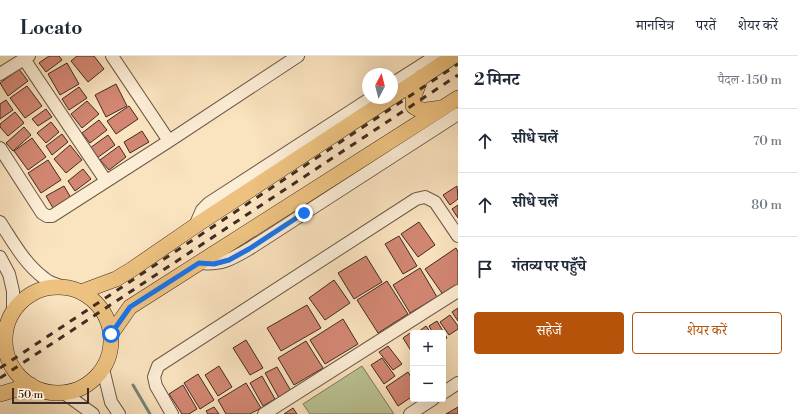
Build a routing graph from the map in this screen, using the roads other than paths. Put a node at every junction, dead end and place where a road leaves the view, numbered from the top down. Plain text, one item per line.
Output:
1 (112, 56) edge
2 (298, 56) edge
3 (436, 56) edge
4 (454, 56) edge
5 (27, 58) edge
6 (0, 74) edge
7 (421, 78) junction
8 (398, 80) edge
9 (398, 93) edge
10 (458, 98) edge
11 (362, 104) edge
12 (380, 104) edge
13 (444, 107) junction
14 (458, 114) edge
15 (169, 141) junction
16 (0, 148) edge
17 (106, 181) junction
18 (0, 222) edge
19 (195, 226) junction
20 (458, 236) edge
21 (0, 257) edge
22 (199, 263) junction
23 (64, 287) junction
24 (458, 291) edge
25 (81, 292) junction
26 (13, 312) junction
27 (111, 334) junction
28 (3, 348) edge
29 (103, 369) junction
30 (458, 383) edge
31 (31, 385) junction
32 (446, 390) edge
33 (64, 393) junction
34 (0, 394) edge
35 (428, 402) edge
36 (93, 414) edge
37 (119, 414) edge
38 (172, 414) edge
39 (264, 414) edge
40 (410, 414) edge

1 - 15 street
2 - 15 street
3 - 8 street
4 - 7 main road
5 - 6 street
5 - 17 street
7 - 9 main road
7 - 13 main road
10 - 13 main road
11 - 19 street
12 - 19 main road
13 - 22 main road
14 - 22 street
15 - 17 street
16 - 17 street
18 - 23 street
19 - 25 main road
20 - 38 street
21 - 26 street
22 - 27 main road
23 - 25 main road
23 - 26 main road
24 - 39 street
25 - 27 main road
26 - 28 main road
27 - 29 main road
28 - 31 main road
29 - 33 main road
29 - 37 street
30 - 32 street
31 - 33 main road
31 - 34 main road
33 - 36 street
35 - 40 street

